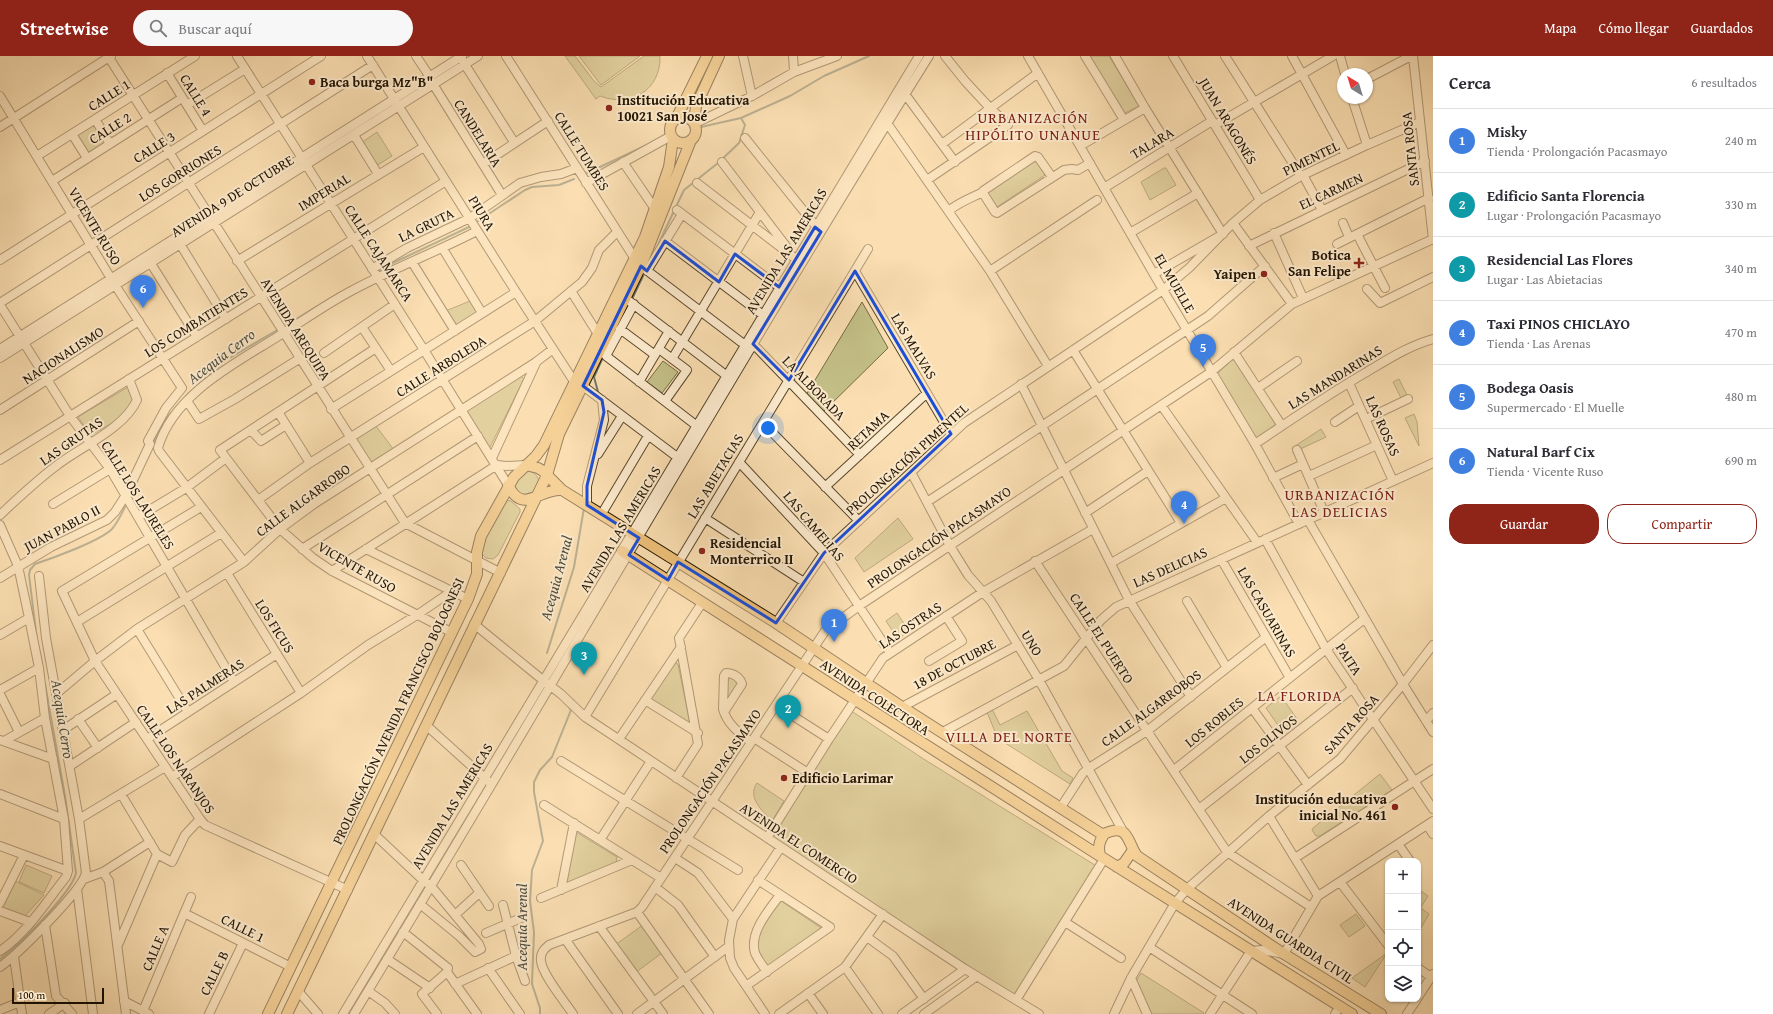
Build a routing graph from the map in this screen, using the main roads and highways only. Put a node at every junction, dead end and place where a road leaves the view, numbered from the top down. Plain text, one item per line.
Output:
1 (707, 56) edge
2 (719, 56) edge
3 (676, 119) junction
4 (694, 124) junction
5 (672, 137) junction
6 (690, 140) junction
7 (641, 265) junction
8 (579, 385) junction
9 (526, 465) junction
10 (547, 475) junction
11 (508, 485) junction
12 (562, 490) junction
13 (536, 498) junction
14 (625, 553) road end
15 (1104, 834) junction
16 (1134, 850) junction
17 (1102, 858) junction
18 (1116, 867) junction
19 (1175, 904) joint
20 (1337, 1010) edge
21 (268, 1014) edge
22 (287, 1014) edge
23 (1352, 1014) edge
24 (1381, 1014) edge

1 - 3 main road
2 - 4 main road
3 - 4 main road
3 - 5 main road
4 - 6 main road
5 - 6 main road
5 - 7 main road, PROLONGACIÓN AVENIDA FRANCISCO BOLOGNESI
6 - 7 main road, PROLONGACIÓN AVENIDA FRANCISCO BOLOGNESI
7 - 8 main road, PROLONGACIÓN AVENIDA FRANCISCO BOLOGNESI
7 - 8 main road, PROLONGACIÓN AVENIDA FRANCISCO BOLOGNESI
8 - 9 main road, PROLONGACIÓN AVENIDA FRANCISCO BOLOGNESI
8 - 10 main road, PROLONGACIÓN AVENIDA FRANCISCO BOLOGNESI
9 - 10 main road
9 - 11 main road, PROLONGACIÓN AVENIDA FRANCISCO BOLOGNESI
10 - 12 main road, AVENIDA COLECTORA
10 - 13 main road, PROLONGACIÓN AVENIDA FRANCISCO BOLOGNESI
11 - 13 main road, CALLE CAJAMARCA
11 - 21 main road, PROLONGACIÓN AVENIDA FRANCISCO BOLOGNESI
12 - 13 main road
12 - 15 main road, AVENIDA COLECTORA
13 - 22 main road, PROLONGACIÓN AVENIDA FRANCISCO BOLOGNESI
14 - 17 main road, AVENIDA COLECTORA
15 - 16 main road
15 - 17 main road
16 - 18 main road
16 - 24 main road, AVENIDA GUARDIA CIVIL
17 - 18 main road, AVENIDA COLECTORA
18 - 19 main road, AVENIDA COLECTORA
19 - 20 main road, AVENIDA GUARDIA CIVIL
20 - 23 main road, AVENIDA GUARDIA CIVIL

